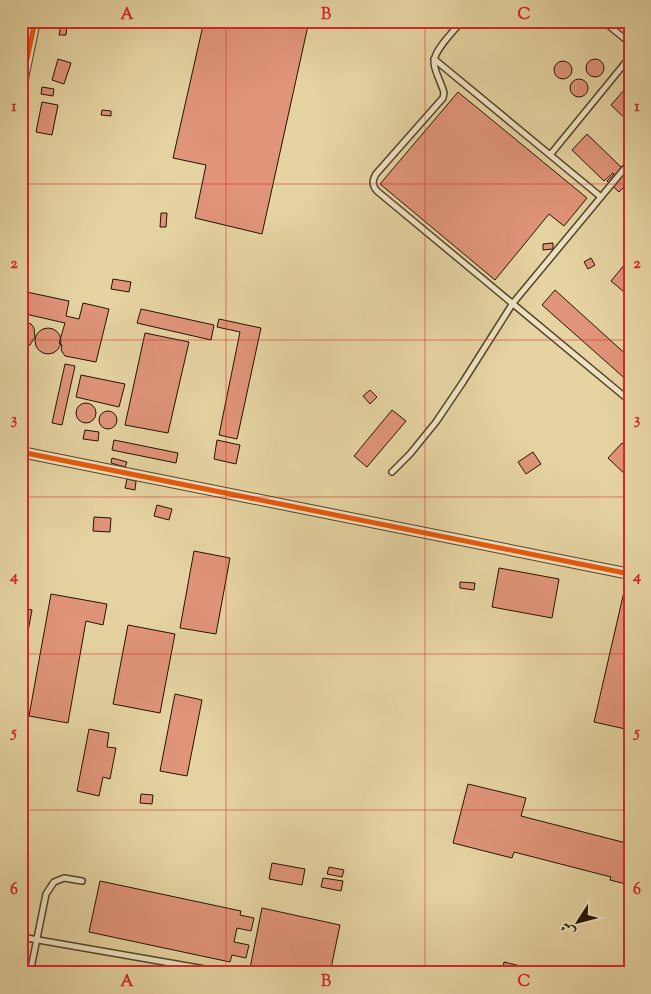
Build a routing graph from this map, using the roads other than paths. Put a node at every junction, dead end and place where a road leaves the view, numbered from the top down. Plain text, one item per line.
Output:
1 (34, 21) edge
2 (462, 21) edge
3 (603, 21) edge
4 (630, 43) edge
5 (630, 57) edge
6 (434, 59) junction
7 (21, 88) edge
8 (550, 155) junction
9 (630, 162) edge
10 (601, 197) junction
11 (513, 303) junction
12 (630, 401) edge
13 (21, 452) edge
14 (392, 472) dead end
15 (630, 574) edge
16 (82, 881) dead end
17 (21, 937) edge
18 (36, 939) junction
19 (30, 973) edge
20 (228, 973) edge

1 - 7 street
2 - 6 lane
3 - 4 lane
5 - 8 lane
6 - 8 lane
6 - 11 lane
8 - 10 lane
9 - 10 lane
10 - 11 lane
11 - 12 lane
11 - 14 lane
13 - 15 street
16 - 18 lane
17 - 18 lane
18 - 19 lane
18 - 20 lane

